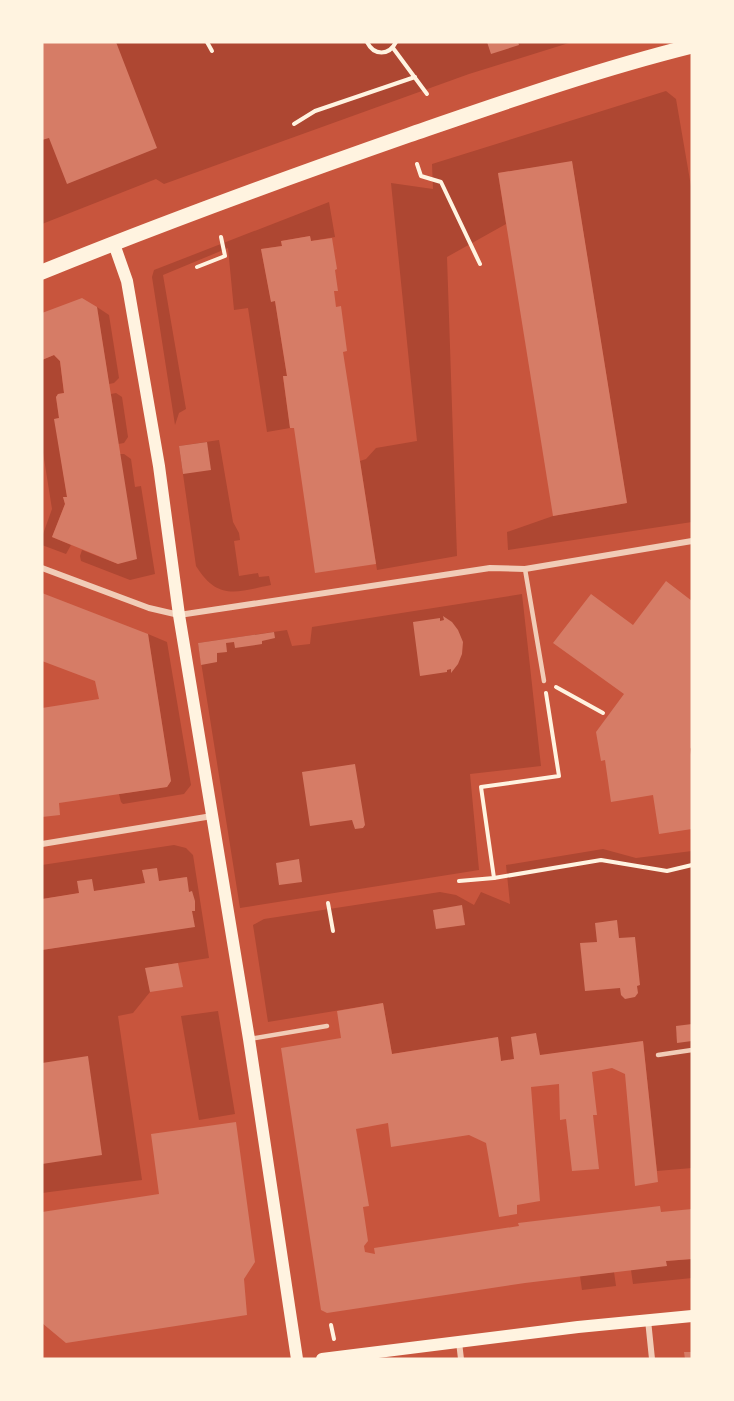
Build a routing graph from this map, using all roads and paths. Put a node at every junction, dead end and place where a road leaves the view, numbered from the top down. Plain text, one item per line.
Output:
1 (207, 42) edge
2 (367, 42) edge
3 (396, 42) edge
4 (692, 46) edge
5 (393, 48) junction
6 (212, 51) dead end
7 (415, 77) junction
8 (427, 94) dead end
9 (294, 124) dead end
10 (417, 164) dead end
11 (221, 237) dead end
12 (114, 244) junction
13 (480, 264) dead end
14 (197, 267) dead end
15 (42, 272) edge
16 (692, 541) edge
17 (42, 568) edge
18 (525, 569) junction
19 (179, 615) junction
20 (544, 681) junction
21 (603, 713) dead end
22 (212, 816) junction
23 (42, 844) edge
24 (692, 865) edge
25 (494, 878) junction
26 (459, 881) dead end
27 (328, 903) dead end
28 (333, 931) dead end
29 (327, 1026) dead end
30 (249, 1039) junction
31 (692, 1050) edge
32 (658, 1055) dead end
33 (692, 1316) edge
34 (648, 1320) junction
35 (459, 1342) junction
36 (297, 1359) edge
37 (322, 1359) edge
38 (460, 1359) edge
39 (652, 1359) edge

1 - 6 path
2 - 5 path
3 - 5 path
4 - 12 main road
5 - 7 path
7 - 8 path
7 - 9 path
10 - 13 path
11 - 14 path
12 - 15 main road
12 - 19 main road
16 - 18 street
17 - 19 street
18 - 19 street
18 - 20 lane
19 - 22 main road
20 - 21 path
20 - 25 path
22 - 23 street
22 - 30 main road
24 - 25 path
25 - 26 path
27 - 28 path
29 - 30 lane
30 - 36 main road
31 - 32 lane
33 - 34 main road
34 - 35 main road
34 - 39 street
35 - 37 main road
35 - 38 street

